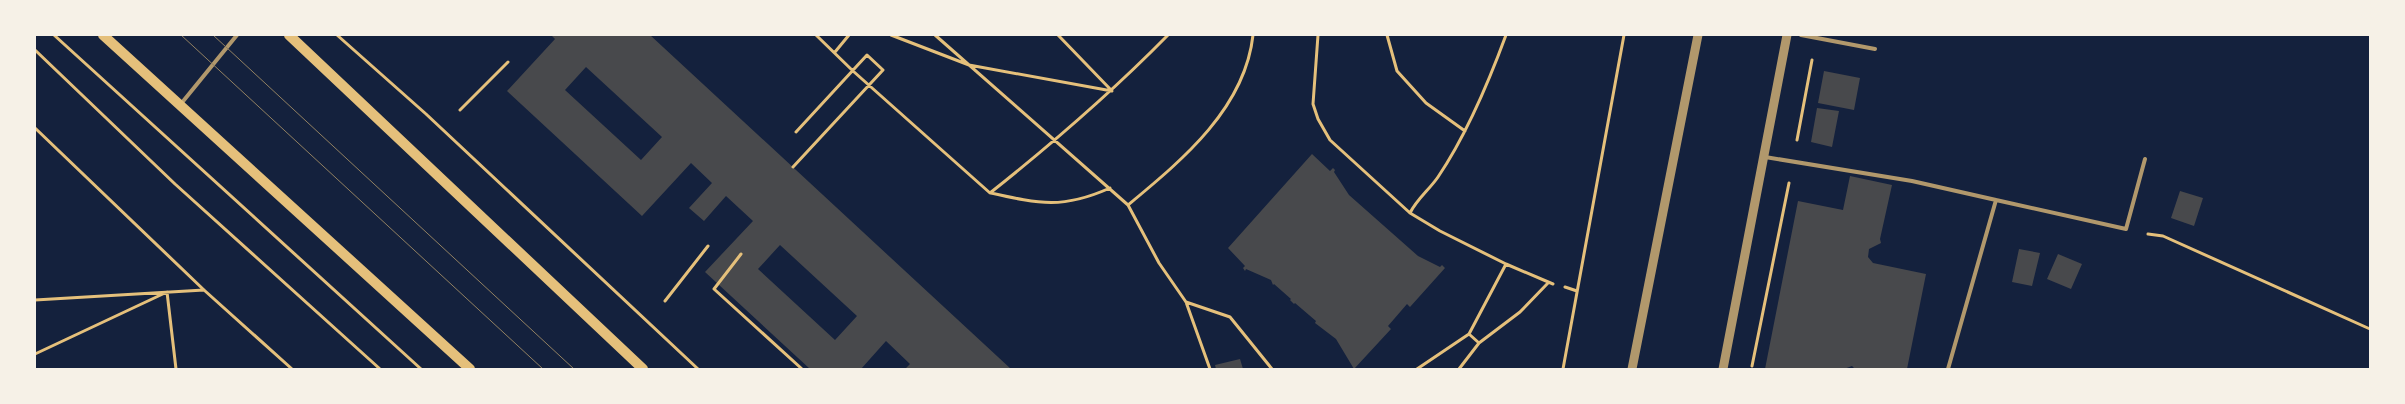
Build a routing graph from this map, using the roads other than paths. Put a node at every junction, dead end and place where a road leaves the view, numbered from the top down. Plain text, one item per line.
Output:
1 (104, 35) edge
2 (237, 35) edge
3 (289, 35) edge
4 (1698, 35) edge
5 (1787, 35) edge
6 (1801, 35) edge
7 (1875, 49) dead end
8 (180, 105) junction
9 (1765, 157) junction
10 (2145, 159) dead end
11 (1996, 200) junction
12 (470, 369) edge
13 (643, 369) edge
14 (1632, 369) edge
15 (1723, 369) edge
16 (1948, 369) edge

1 - 8 main road
2 - 8 lane
3 - 13 main road
4 - 14 street
5 - 9 street
6 - 7 lane
8 - 12 main road
9 - 11 lane
9 - 15 street
10 - 11 lane
11 - 16 lane

